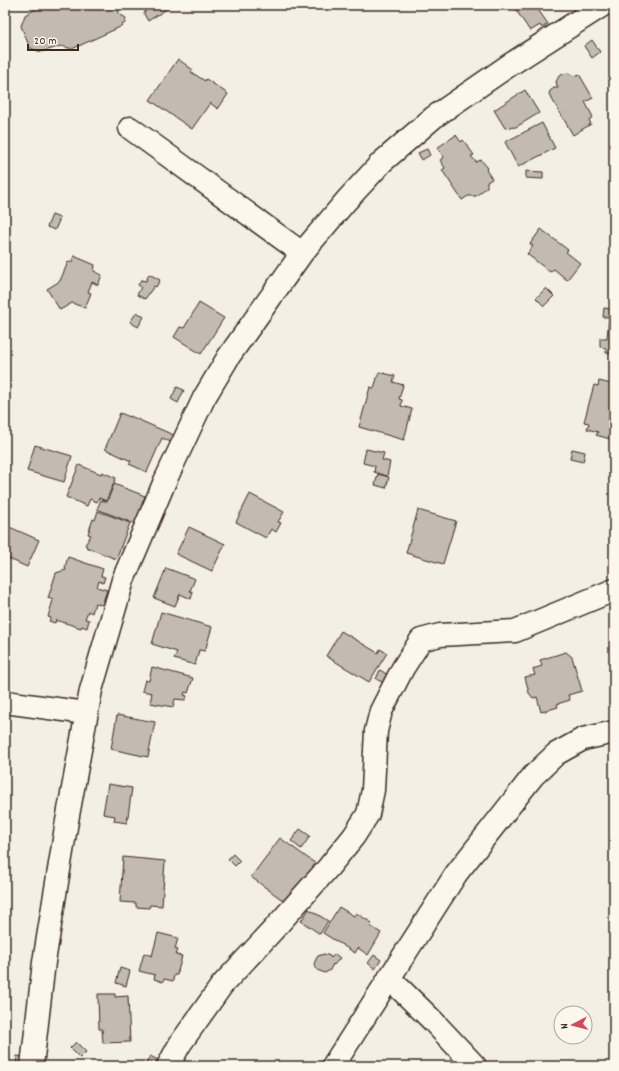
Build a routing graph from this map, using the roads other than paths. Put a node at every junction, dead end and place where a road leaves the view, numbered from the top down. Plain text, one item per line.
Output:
1 (603, 5) edge
2 (130, 128) dead end
3 (302, 253) junction
4 (614, 590) edge
5 (5, 702) edge
6 (86, 713) junction
7 (614, 732) edge
8 (389, 978) junction
9 (32, 1066) edge
10 (168, 1066) edge
11 (333, 1066) edge
12 (475, 1066) edge

1 - 3 street
2 - 3 street
3 - 6 street
4 - 10 street
5 - 6 street
6 - 9 street
7 - 8 street
8 - 11 street
8 - 12 street

